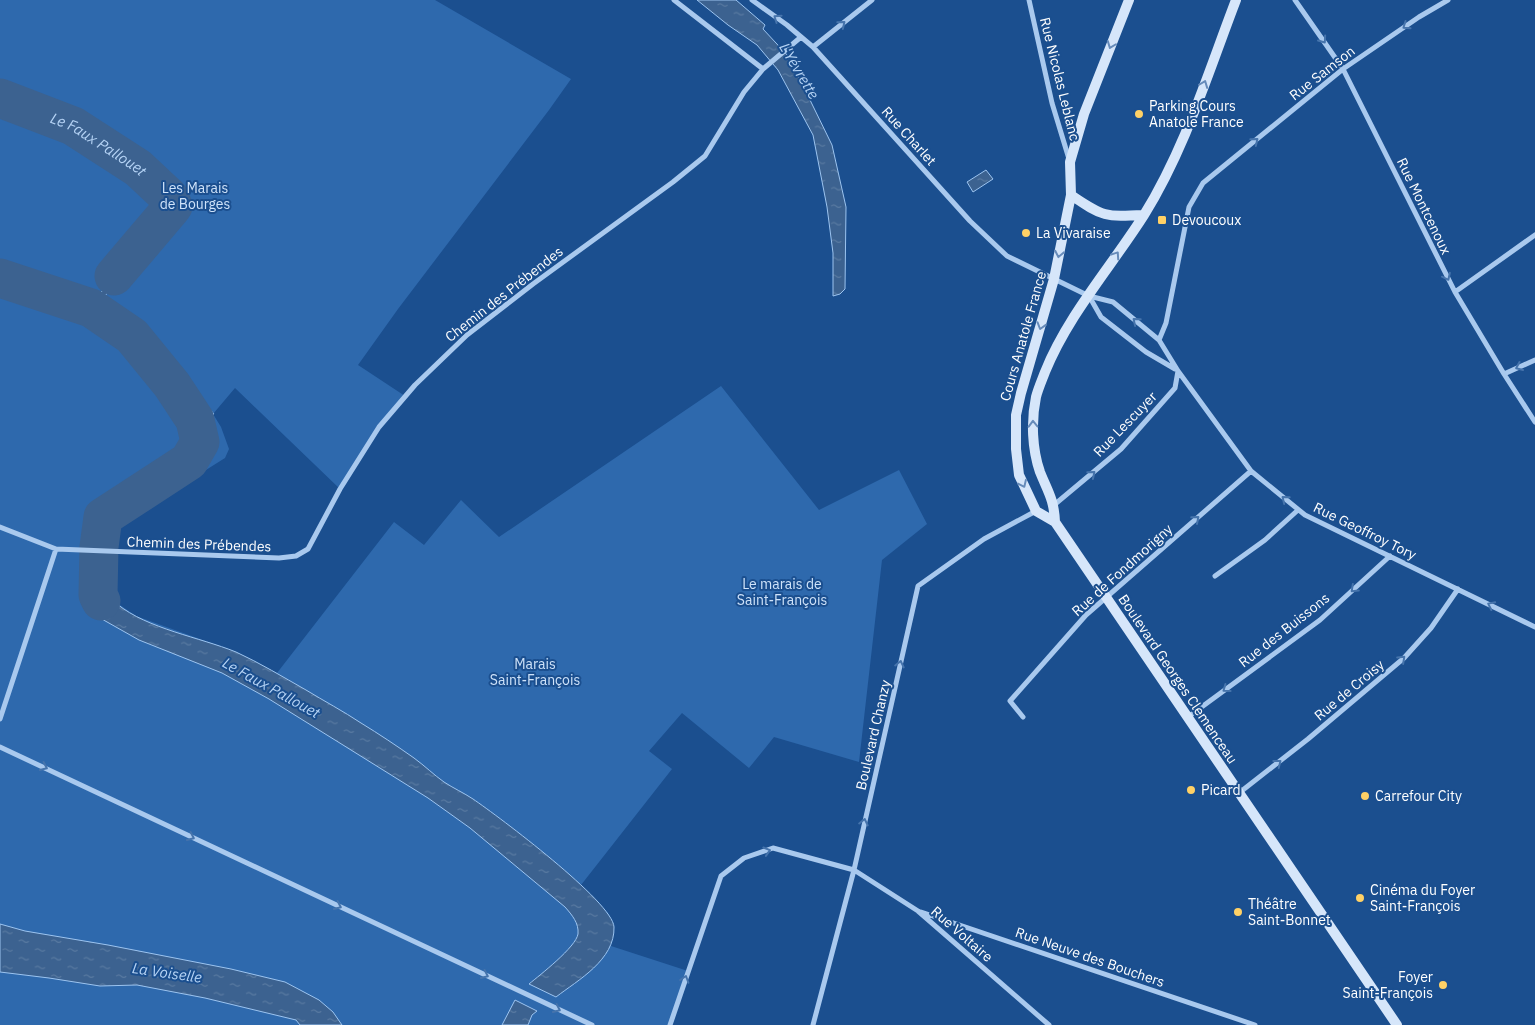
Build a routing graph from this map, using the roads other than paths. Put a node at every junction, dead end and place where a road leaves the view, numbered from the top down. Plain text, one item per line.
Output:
1 (674, 0) edge
2 (752, 0) edge
3 (872, 0) edge
4 (1029, 0) edge
5 (1128, 0) edge
6 (1236, 0) edge
7 (1295, 0) edge
8 (1448, 0) edge
9 (801, 37) junction
10 (813, 48) junction
11 (764, 67) junction
12 (1343, 69) junction
13 (1070, 162) junction
14 (1071, 195) junction
15 (1144, 215) junction
16 (1535, 235) edge
17 (1054, 279) junction
18 (1455, 292) junction
19 (1089, 296) junction
20 (1159, 340) junction
21 (1535, 360) edge
22 (1178, 371) junction
23 (1504, 374) junction
24 (1535, 422) edge
25 (1251, 471) junction
26 (1054, 505) junction
27 (1298, 510) junction
28 (1036, 511) junction
29 (1055, 522) junction
30 (0, 527) edge
31 (56, 549) junction
32 (1390, 556) junction
33 (1215, 576) dead end
34 (1458, 589) junction
35 (1106, 597) junction
36 (1535, 626) edge
37 (1023, 717) dead end
38 (1188, 717) junction
39 (0, 718) edge
40 (0, 747) edge
41 (1239, 793) junction
42 (854, 870) junction
43 (918, 911) junction
44 (592, 1025) edge
45 (670, 1025) edge
46 (812, 1025) edge
47 (1049, 1025) edge
48 (1255, 1025) edge
49 (1397, 1025) edge

1 - 11 street
9 -> 2 street, Rue Charlet
10 -> 3 street
4 - 13 street, Rue Nicolas Leblanc
5 -> 13 main road, Cours Anatole France
15 -> 6 main road, Cours Anatole France
7 -> 12 street, Rue Montcenoux
8 -> 12 street, Rue Samson
9 - 10 street, Rue Charlet
9 - 11 street, Chemin des Prébendes
10 - 17 street, Rue Charlet
11 - 31 street, Chemin des Prébendes
12 -> 18 street, Rue Montcenoux
20 -> 12 street, Rue Samson
13 - 14 main road, Cours Anatole France
14 - 15 main road
14 -> 17 main road, Cours Anatole France
19 -> 15 main road, Cours Anatole France
16 - 18 street
17 - 19 street, Rue Charlet
17 -> 28 main road, Cours Anatole France
18 - 23 street, Rue Montcenoux
20 -> 19 street, Rue Geoffroy Tory
19 - 22 street
26 -> 19 main road, Cours Anatole France
20 - 22 street, Rue Geoffroy Tory
21 -> 23 street
22 - 25 street, Rue Geoffroy Tory
26 -> 22 street, Rue Lescuyer
23 - 24 street, Rue Montcenoux
27 -> 25 street, Rue Geoffroy Tory
35 -> 25 street, Rue de Fondmorigny
26 - 29 main road, Cours Anatole France
27 - 32 street, Rue Geoffroy Tory
27 - 33 street
28 - 29 main road
42 -> 28 street, Boulevard Chanzy
29 - 35 main road, Boulevard Georges Clemenceau
30 - 31 street, Chemin des Prébendes
31 - 39 street
32 - 34 street, Rue Geoffroy Tory
32 -> 38 street, Rue des Buissons
36 -> 34 street, Rue Geoffroy Tory
41 -> 34 street, Rue de Croisy
35 - 37 street, Rue de Fondmorigny
35 - 38 main road, Boulevard Georges Clemenceau
38 - 41 main road, Boulevard Georges Clemenceau
40 -> 44 street
41 - 49 main road, Boulevard Georges Clemenceau
42 - 43 street, Rue Voltaire
45 -> 42 street, Rue Voltaire
42 - 46 street, Boulevard Chanzy
43 - 47 street, Rue Voltaire
43 - 48 street, Rue Neuve des Bouchers

